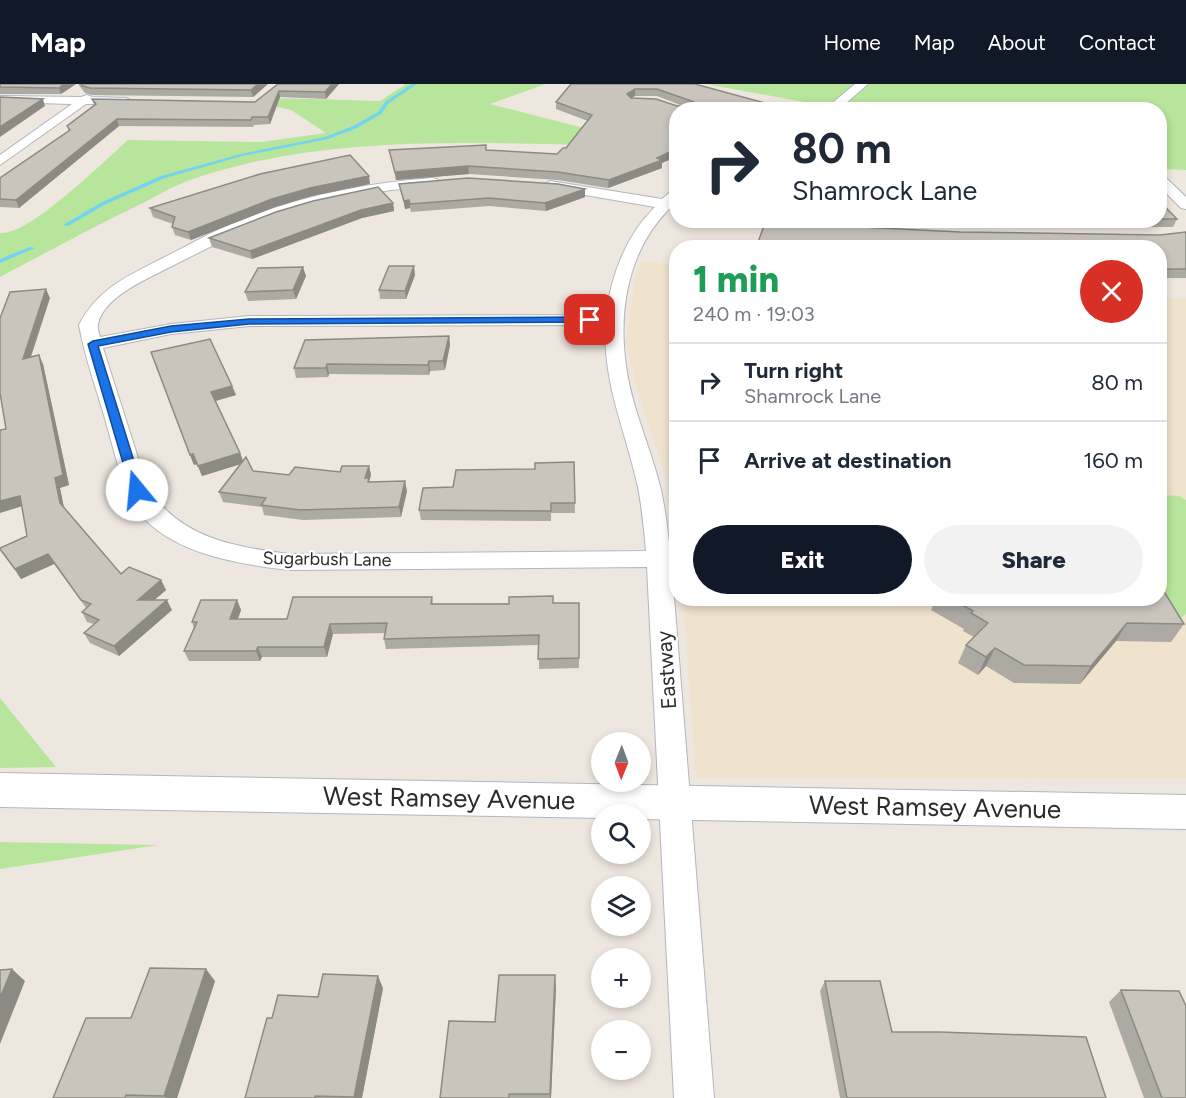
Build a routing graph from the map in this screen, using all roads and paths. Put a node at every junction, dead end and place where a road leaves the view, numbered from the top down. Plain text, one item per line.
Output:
1 (862, 84) edge
2 (100, 89) edge
3 (0, 99) edge
4 (84, 100) junction
5 (143, 101) edge
6 (840, 102) edge
7 (0, 160) edge
8 (448, 181) edge
9 (531, 183) edge
10 (1167, 187) edge
11 (669, 200) edge
12 (669, 205) edge
13 (1186, 205) edge
14 (613, 320) junction
15 (93, 344) junction
16 (659, 560) junction
17 (0, 790) edge
18 (674, 802) junction
19 (1186, 812) edge
20 (694, 1098) edge

1 - 6 street
2 - 4 street
3 - 4 street
4 - 5 street
4 - 7 street
8 - 15 street, Sugarbush Lane
9 - 11 street
10 - 13 street
12 - 14 street, Eastway
14 - 15 street
14 - 16 street, Eastway
15 - 16 street, Sugarbush Lane
16 - 18 street, Eastway
17 - 18 street, West Ramsey Avenue
18 - 19 street, West Ramsey Avenue
18 - 20 street, Eastway

